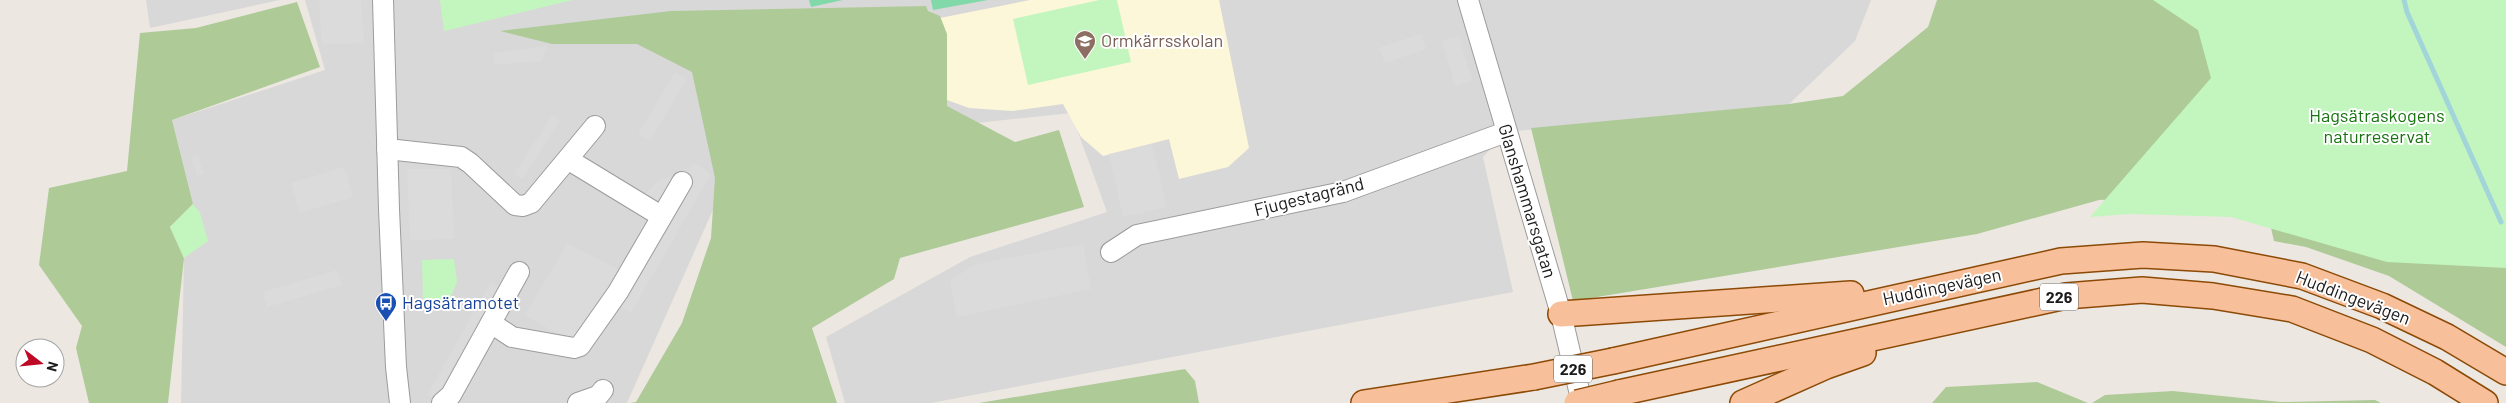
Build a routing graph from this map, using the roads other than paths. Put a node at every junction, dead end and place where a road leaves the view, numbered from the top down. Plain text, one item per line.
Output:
1 (383, 0) edge
2 (1468, 0) edge
3 (595, 126) dead end
4 (1506, 132) junction
5 (387, 149) junction
6 (569, 160) junction
7 (682, 182) dead end
8 (661, 216) junction
9 (1111, 252) dead end
10 (519, 272) dead end
11 (1931, 289) junction
12 (1561, 314) junction
13 (1967, 316) junction
14 (491, 323) junction
15 (2506, 372) edge
16 (603, 390) dead end
17 (400, 403) edge
18 (442, 403) edge
19 (578, 403) edge
20 (1364, 403) edge
21 (1577, 403) edge
22 (1582, 403) edge
23 (1743, 403) edge
24 (2485, 403) edge

1 - 5 street
2 - 4 street, Glanshammarsgatan
3 - 6 street
4 - 9 street, Fjugestagränd
4 - 12 street, Glanshammarsgatan
5 - 6 street
5 - 17 street
6 - 8 street
7 - 8 street
8 - 14 street
10 - 14 street
11 - 12 main road
11 - 15 main road, Huddingevägen / 226
11 - 20 main road, Huddingevägen / 226, bridge
12 - 22 street, Glanshammarsgatan
13 - 21 main road, Huddingevägen / 226, bridge
13 - 23 main road
13 - 24 main road, Huddingevägen / 226
14 - 18 street
16 - 19 street

